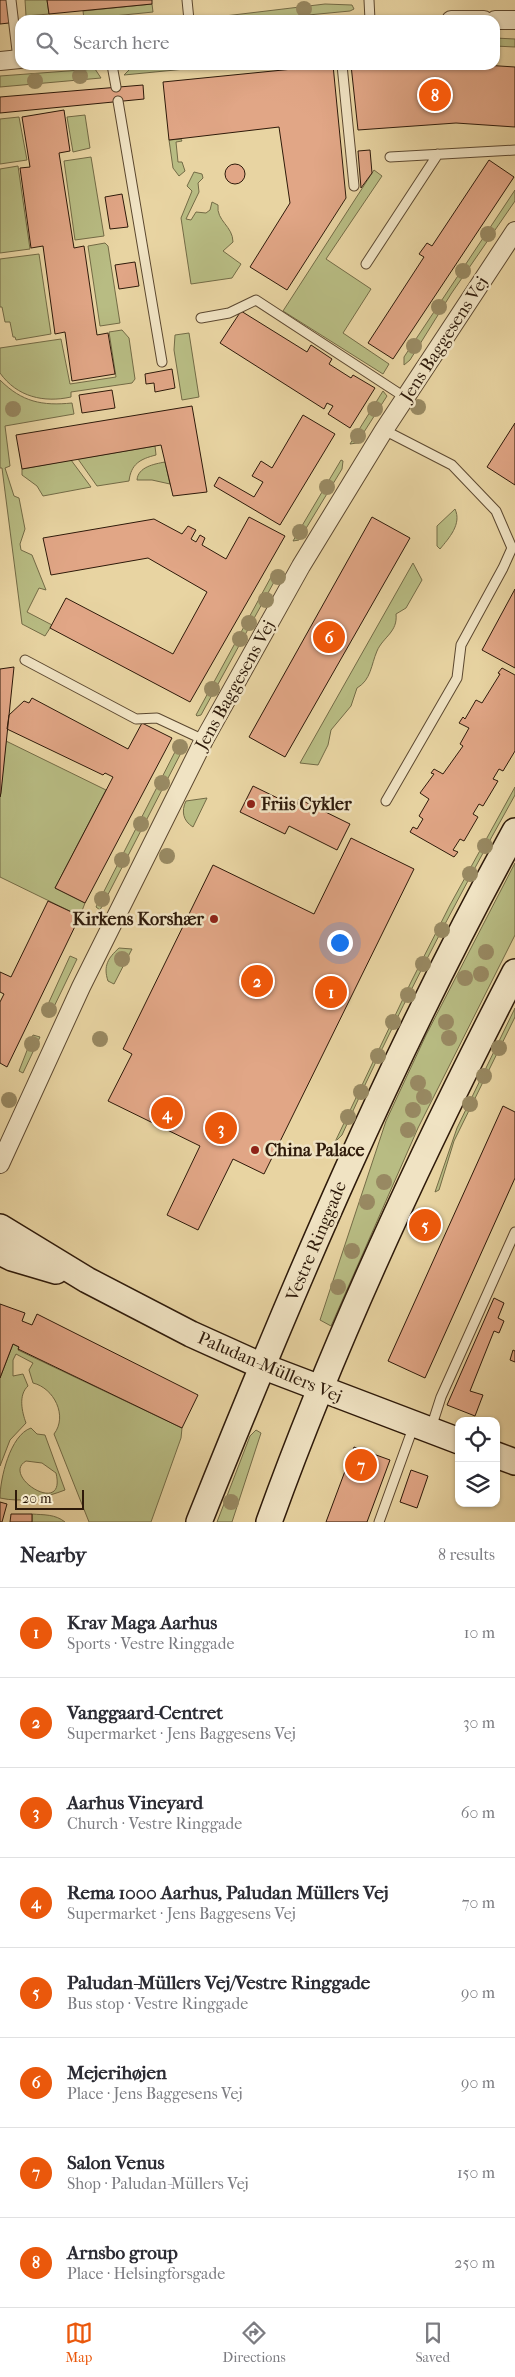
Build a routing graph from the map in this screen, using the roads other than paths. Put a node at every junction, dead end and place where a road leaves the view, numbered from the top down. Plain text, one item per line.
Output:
1 (11, 0) edge
2 (187, 0) edge
3 (369, 0) edge
4 (188, 15) edge
5 (370, 15) edge
6 (500, 20) edge
7 (515, 20) edge
8 (15, 30) edge
9 (15, 59) edge
10 (0, 61) edge
11 (113, 70) edge
12 (342, 70) edge
13 (116, 87) dead end
14 (118, 101) dead end
15 (515, 150) edge
16 (438, 154) junction
17 (390, 157) dead end
18 (354, 186) dead end
19 (515, 231) edge
20 (366, 264) dead end
21 (201, 318) dead end
22 (162, 362) dead end
23 (406, 398) junction
24 (384, 430) junction
25 (25, 660) dead end
26 (204, 740) junction
27 (386, 801) dead end
28 (515, 831) edge
29 (515, 972) edge
30 (0, 1164) edge
31 (0, 1226) edge
32 (515, 1232) edge
33 (4, 1258) edge
34 (87, 1280) junction
35 (262, 1366) junction
36 (320, 1389) junction
37 (422, 1427) junction
38 (455, 1439) edge
39 (500, 1456) edge
40 (515, 1462) edge
41 (198, 1522) edge
42 (269, 1522) edge
43 (379, 1522) edge

1 - 8 lane
2 - 4 lane
3 - 5 lane
6 - 7 street
9 - 10 street
11 - 13 lane
12 - 18 lane
14 - 22 lane
15 - 16 lane
16 - 17 lane
16 - 20 lane
19 - 23 street, Jens Baggesens Vej
21 - 23 lane
23 - 24 street, Jens Baggesens Vej
24 - 26 street, Jens Baggesens Vej
24 - 27 lane
25 - 26 lane
26 - 30 street, Jens Baggesens Vej
28 - 35 main road, Vestre Ringgade
29 - 36 main road
31 - 34 main road, Paludan-Müllers Vej
32 - 37 lane
33 - 34 main road, Paludan-Müllers Vej
34 - 35 main road, Paludan-Müllers Vej
35 - 36 main road, Paludan-Müllers Vej
35 - 41 main road, Vestre Ringgade
36 - 37 main road, Paludan-Müllers Vej
36 - 42 main road
37 - 38 main road, Paludan-Müllers Vej
37 - 43 lane
39 - 40 main road

